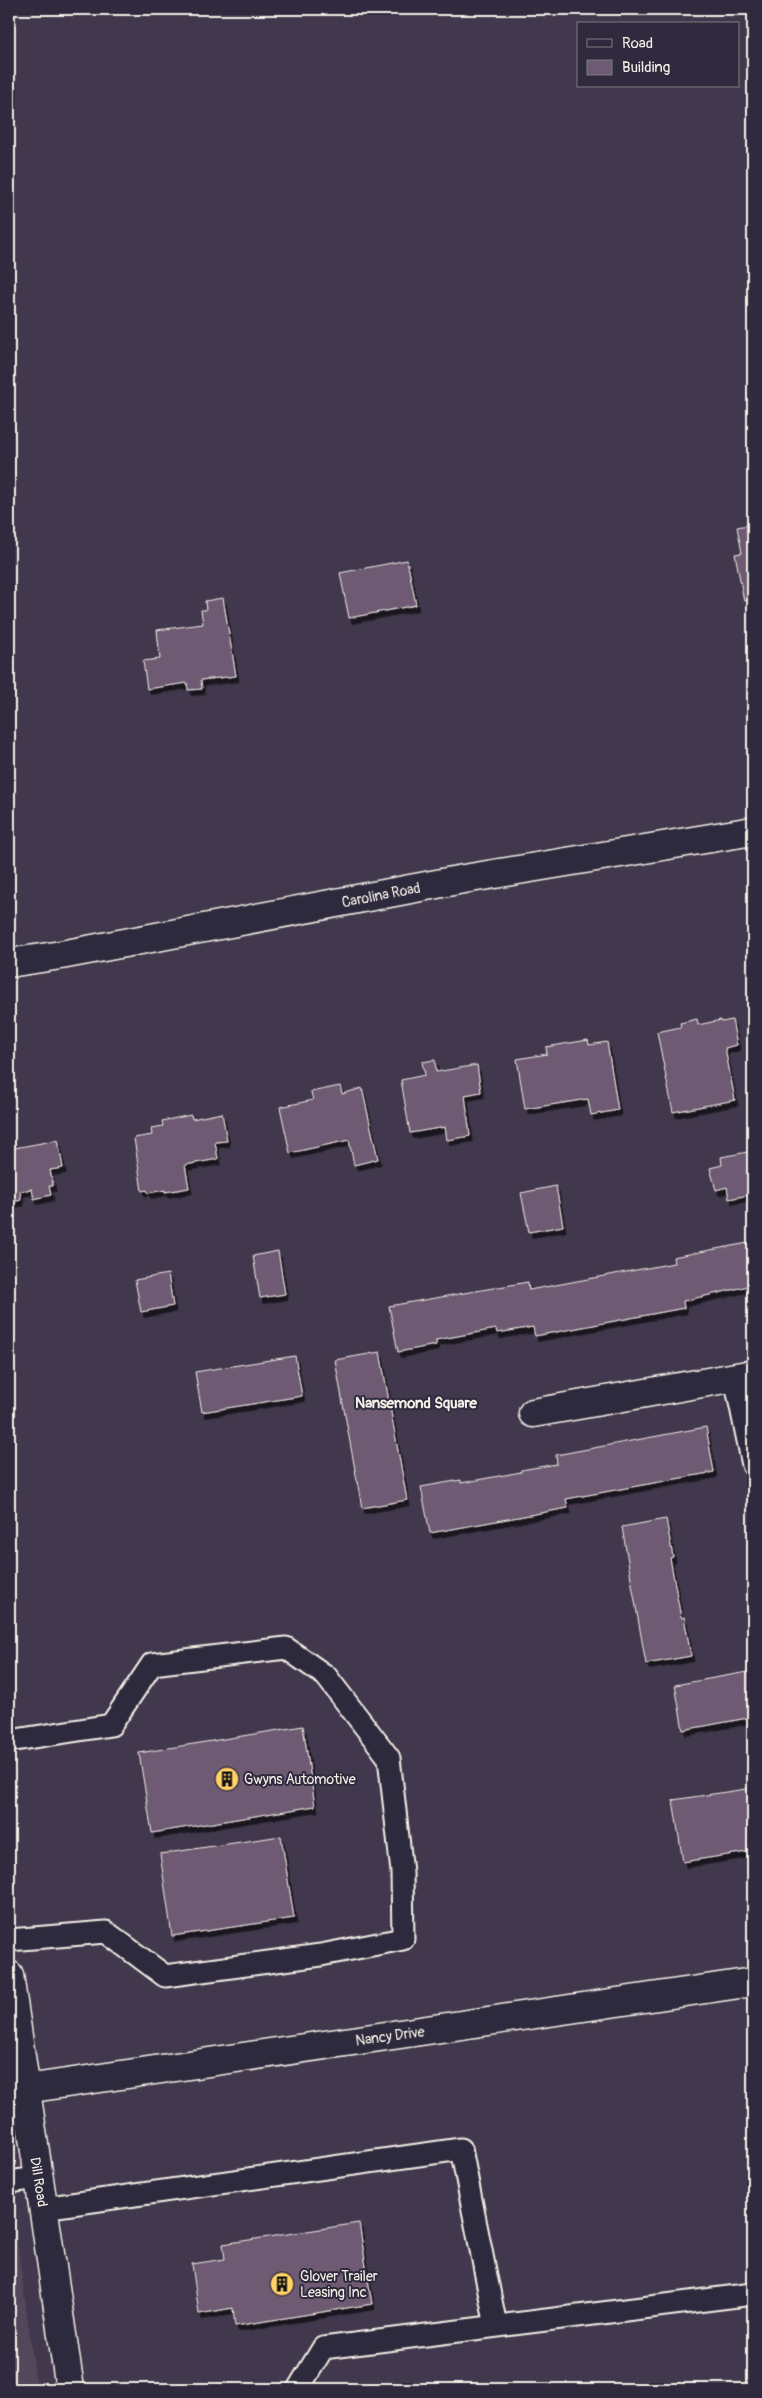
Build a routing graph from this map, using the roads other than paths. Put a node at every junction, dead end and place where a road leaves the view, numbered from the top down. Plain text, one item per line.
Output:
1 (753, 831) edge
2 (9, 963) edge
3 (744, 1376) edge
4 (533, 1413) dead end
5 (753, 1465) edge
6 (9, 1740) edge
7 (9, 1940) edge
8 (9, 1975) edge
9 (753, 1982) edge
10 (26, 2089) junction
11 (38, 2178) junction
12 (9, 2182) edge
13 (43, 2208) junction
14 (753, 2294) edge
15 (496, 2326) junction
16 (70, 2389) edge
17 (298, 2389) edge

1 - 2 street, Carolina Road
3 - 4 street
3 - 5 lane
6 - 7 lane
8 - 10 street, Dill Road
9 - 10 street, Nancy Drive
10 - 11 street, Dill Road
11 - 12 lane
11 - 13 street, Dill Road
13 - 15 lane
13 - 16 street, Dill Road
14 - 15 lane
15 - 17 lane

